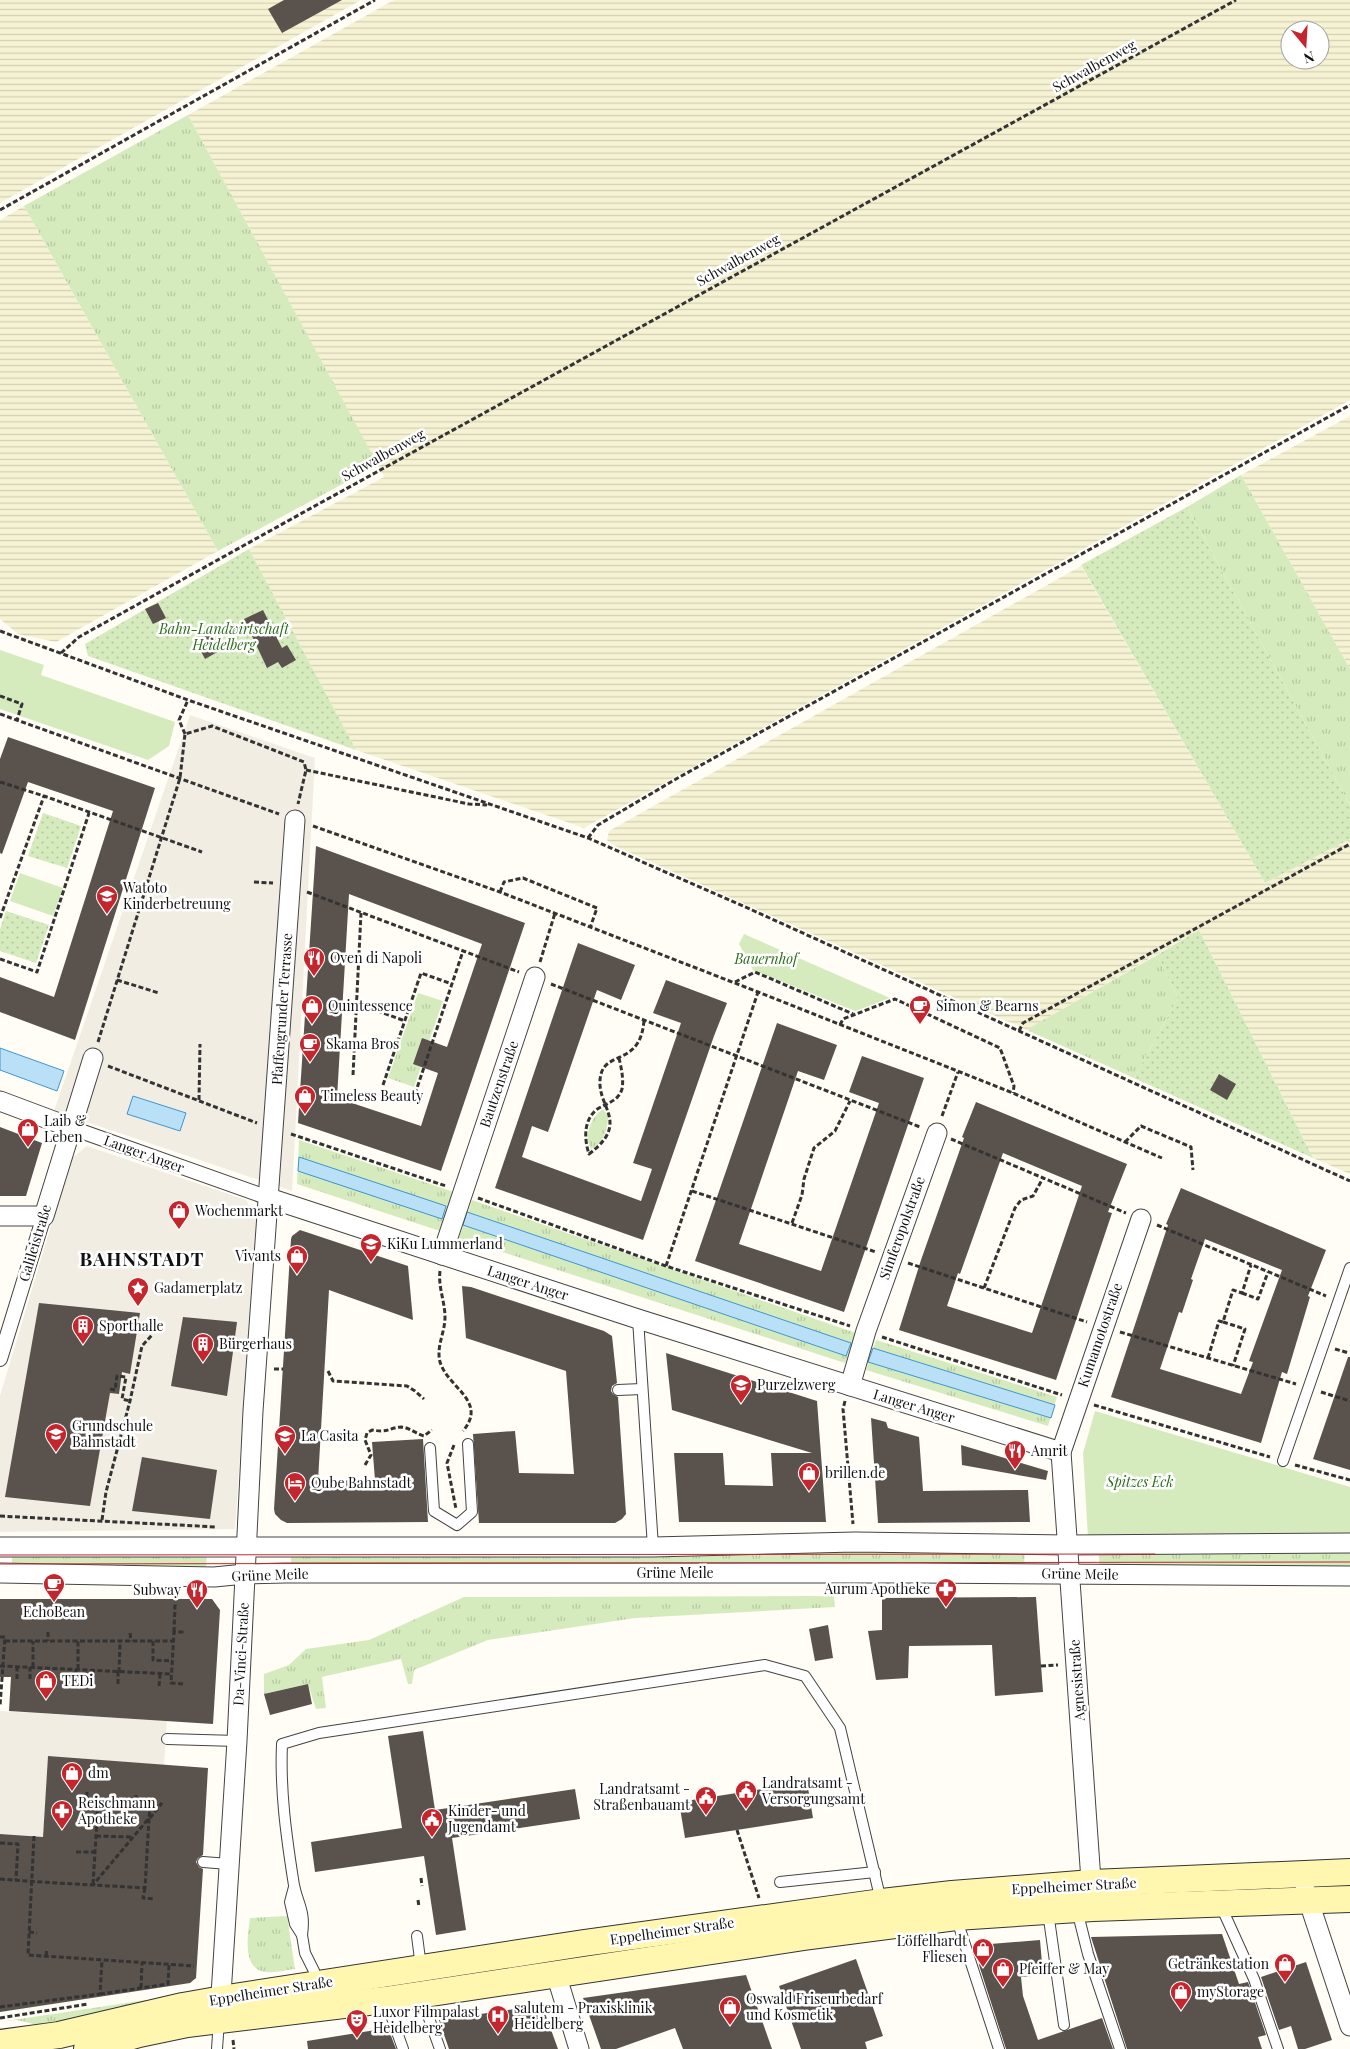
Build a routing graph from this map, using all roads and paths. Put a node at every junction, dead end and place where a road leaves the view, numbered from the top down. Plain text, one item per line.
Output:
1 (375, 0) edge
2 (1236, 0) edge
3 (0, 210) edge
4 (1350, 405) edge
5 (0, 631) edge
6 (61, 654) junction
7 (0, 696) edge
8 (188, 700) junction
9 (0, 714) edge
10 (17, 720) junction
11 (185, 734) junction
12 (306, 770) junction
13 (180, 778) junction
14 (0, 782) edge
15 (44, 796) junction
16 (493, 806) junction
17 (89, 813) junction
18 (295, 820) junction
19 (161, 838) junction
20 (588, 838) junction
21 (1350, 844) edge
22 (202, 852) dead end
23 (254, 882) dead end
24 (260, 883) dead end
25 (290, 885) junction
26 (500, 892) junction
27 (555, 912) junction
28 (361, 913) junction
29 (0, 918) edge
30 (590, 928) junction
31 (463, 951) junction
32 (0, 959) edge
33 (535, 978) junction
34 (117, 980) junction
35 (735, 983) junction
36 (452, 984) junction
37 (758, 992) junction
38 (159, 993) dead end
39 (356, 1003) junction
40 (854, 1014) junction
41 (644, 1020) junction
42 (405, 1021) junction
43 (840, 1024) junction
44 (1018, 1031) junction
45 (200, 1044) dead end
46 (736, 1057) junction
47 (93, 1058) junction
48 (619, 1058) junction
49 (958, 1072) junction
50 (353, 1075) dead end
51 (383, 1084) dead end
52 (414, 1094) dead end
53 (1013, 1094) junction
54 (199, 1100) junction
55 (850, 1100) junction
56 (0, 1101) edge
57 (607, 1106) junction
58 (72, 1128) junction
59 (273, 1129) junction
60 (937, 1134) junction
61 (1124, 1142) junction
62 (1162, 1158) dead end
63 (1193, 1170) dead end
64 (1043, 1178) dead end
65 (1350, 1181) edge
66 (692, 1191) junction
67 (462, 1192) junction
68 (268, 1198) junction
69 (0, 1216) edge
70 (44, 1216) junction
71 (1141, 1219) dead end
72 (792, 1223) junction
73 (442, 1255) junction
74 (892, 1257) junction
75 (1251, 1265) dead end
76 (666, 1266) junction
77 (1350, 1268) edge
78 (1268, 1272) dead end
79 (984, 1288) dead end
80 (1242, 1293) junction
81 (638, 1319) junction
82 (1223, 1322) junction
83 (866, 1331) junction
84 (152, 1335) dead end
85 (1208, 1358) dead end
86 (0, 1359) edge
87 (1233, 1366) dead end
88 (328, 1371) dead end
89 (850, 1386) junction
90 (110, 1389) dead end
91 (642, 1389) junction
92 (618, 1390) dead end
93 (424, 1398) dead end
94 (1078, 1400) junction
95 (130, 1401) junction
96 (432, 1430) dead end
97 (461, 1433) dead end
98 (457, 1438) dead end
99 (468, 1444) dead end
100 (430, 1448) dead end
101 (1061, 1452) junction
102 (1282, 1461) junction
103 (365, 1465) dead end
104 (1350, 1480) edge
105 (0, 1516) edge
106 (102, 1520) junction
107 (457, 1525) junction
108 (247, 1538) junction
109 (855, 1542) junction
110 (1350, 1543) edge
111 (1067, 1544) junction
112 (653, 1546) junction
113 (0, 1547) edge
114 (0, 1573) edge
115 (245, 1574) junction
116 (1069, 1574) junction
117 (1350, 1576) edge
118 (175, 1604) dead end
119 (48, 1632) dead end
120 (174, 1632) junction
121 (186, 1632) dead end
122 (130, 1633) dead end
123 (0, 1637) edge
124 (5, 1641) junction
125 (33, 1641) junction
126 (48, 1641) junction
127 (78, 1641) junction
128 (120, 1641) junction
129 (131, 1641) junction
130 (153, 1641) junction
131 (174, 1641) junction
132 (172, 1661) junction
133 (2, 1665) edge
134 (17, 1666) junction
135 (31, 1667) junction
136 (77, 1669) junction
137 (119, 1672) junction
138 (160, 1674) junction
139 (172, 1674) junction
140 (17, 1679) dead end
141 (30, 1680) dead end
142 (75, 1682) dead end
143 (118, 1684) dead end
144 (183, 1684) dead end
145 (159, 1686) dead end
146 (0, 1706) edge
147 (166, 1739) dead end
148 (237, 1742) junction
149 (87, 1792) dead end
150 (136, 1795) dead end
151 (162, 1803) dead end
152 (98, 1805) junction
153 (136, 1807) junction
154 (149, 1818) junction
155 (737, 1830) dead end
156 (34, 1836) dead end
157 (96, 1836) junction
158 (132, 1838) junction
159 (0, 1843) edge
160 (76, 1852) dead end
161 (95, 1852) junction
162 (203, 1862) dead end
163 (229, 1864) junction
164 (875, 1872) junction
165 (1350, 1872) edge
166 (1299, 1874) junction
167 (421, 1878) dead end
168 (0, 1879) edge
169 (16, 1880) junction
170 (33, 1880) junction
171 (780, 1882) dead end
172 (93, 1885) junction
173 (422, 1886) dead end
174 (145, 1888) junction
175 (155, 1899) dead end
176 (1350, 1899) edge
177 (418, 1900) dead end
178 (759, 1900) dead end
179 (1087, 1900) junction
180 (1308, 1901) junction
181 (882, 1902) junction
182 (1219, 1903) junction
183 (419, 1907) dead end
184 (1048, 1911) junction
185 (956, 1917) junction
186 (30, 1932) junction
187 (37, 1933) dead end
188 (417, 1936) dead end
189 (47, 1949) dead end
190 (46, 1956) junction
191 (102, 1960) junction
192 (142, 1963) junction
193 (169, 1964) junction
194 (194, 1966) dead end
195 (422, 1968) junction
196 (556, 1974) junction
197 (316, 1984) junction
198 (141, 1988) junction
199 (100, 1994) junction
200 (420, 1994) junction
201 (385, 2000) junction
202 (0, 2007) edge
203 (220, 2009) junction
204 (1064, 2025) dead end
205 (1350, 2026) edge
206 (0, 2043) edge
207 (87, 2049) edge
208 (217, 2049) edge
209 (402, 2049) edge
210 (440, 2049) edge
211 (579, 2049) edge
212 (999, 2049) edge
213 (1120, 2049) edge
214 (1278, 2049) edge

1 - 3 path
2 - 6 path, Schwalbenweg
4 - 20 path
5 - 6 path
6 - 8 path
7 - 10 path
8 - 11 path
8 - 16 path
9 - 10 path
10 - 13 path
11 - 12 path
11 - 13 path
12 - 16 path
12 - 18 path
13 - 18 path
13 - 19 path
14 - 15 path
15 - 17 path
15 - 29 path
16 - 20 path
17 - 19 path
17 - 32 path
18 - 25 street, Pfaffengrunder Terrasse
18 - 26 path
19 - 22 path
19 - 34 path
20 - 44 path
21 - 44 path
23 - 24 path
25 - 28 path
25 - 59 street, Pfaffengrunder Terrasse
26 - 27 path
26 - 30 path
27 - 30 path
27 - 33 path
28 - 31 path
28 - 39 path
30 - 35 path
31 - 33 path
31 - 36 path
33 - 41 path
33 - 67 street, Bautzenstraße
34 - 38 path
34 - 47 path
35 - 37 path
35 - 40 path
36 - 42 path
36 - 52 path
37 - 43 path
37 - 46 path
39 - 42 path
39 - 50 path
40 - 43 path
40 - 53 path
41 - 46 path
41 - 48 path
42 - 51 path
43 - 49 path
44 - 65 path
45 - 54 path
46 - 55 path
46 - 66 path
47 - 54 path
47 - 58 street
48 - 57 path
48 - 57 path
49 - 53 path
49 - 60 path
53 - 61 path
54 - 59 path
55 - 60 path
55 - 72 path
56 - 58 street, Langer Anger
57 - 57 path
58 - 68 street, Langer Anger
58 - 70 street, Galileistraße
59 - 67 path
59 - 68 street, Pfaffengrunder Terrasse
60 - 74 street, Simferopolstraße
61 - 62 path
61 - 63 path
64 - 79 path
66 - 72 path
66 - 76 path
67 - 73 street, Bautzenstraße
67 - 76 path
68 - 73 street, Langer Anger
68 - 108 street, Da-Vinci-Straße
69 - 70 street
70 - 86 street, Galileistraße
71 - 94 street, Kumamotostraße
72 - 74 path
73 - 81 street, Langer Anger
73 - 97 path
74 - 83 street, Simferopolstraße
75 - 80 path
76 - 83 path
77 - 102 lane
78 - 80 path
80 - 82 path
81 - 89 street, Langer Anger
81 - 91 lane
82 - 85 path
82 - 87 path
83 - 89 street, Simferopolstraße
83 - 94 path
84 - 95 path
88 - 93 path
89 - 101 street, Langer Anger
89 - 109 path
90 - 95 path
91 - 92 lane
91 - 112 lane
94 - 101 street, Kumamotostraße
94 - 102 path
95 - 106 path
96 - 103 path
98 - 107 path
99 - 107 lane
100 - 107 lane
101 - 111 street, Agnesistraße
102 - 104 path
105 - 106 path
106 - 108 path
108 - 112 street, Grüne Meile
108 - 113 street, Grüne Meile
108 - 115 street, Da-Vinci-Straße
109 - 111 street, Grüne Meile
109 - 112 street, Grüne Meile
110 - 111 street, Grüne Meile
111 - 116 street, Agnesistraße
114 - 115 street, Grüne Meile
115 - 116 street, Grüne Meile
115 - 148 street, Da-Vinci-Straße
116 - 117 street, Grüne Meile
116 - 179 street, Agnesistraße
118 - 120 path
119 - 126 path
120 - 121 path
120 - 131 path
122 - 129 path
123 - 124 path
124 - 125 path
124 - 133 path
125 - 126 path
125 - 135 path
126 - 127 path
127 - 128 path
127 - 136 path
128 - 129 path
128 - 137 path
129 - 130 path
130 - 131 path
130 - 132 path
131 - 132 path
132 - 139 path
133 - 134 path
133 - 146 path
134 - 135 path
134 - 140 path
135 - 136 path
135 - 141 path
136 - 137 path
136 - 142 path
137 - 138 path
137 - 143 path
138 - 139 path
138 - 145 path
139 - 144 path
147 - 148 lane
148 - 163 street, Da-Vinci-Straße
149 - 152 path
150 - 153 path
151 - 154 path
152 - 153 path
152 - 157 path
153 - 154 path
154 - 158 path
154 - 174 path
155 - 178 path
156 - 170 path
157 - 158 path
157 - 161 path
158 - 172 path
159 - 169 path
160 - 161 path
161 - 172 path
162 - 163 lane
163 - 203 street, Da-Vinci-Straße
164 - 171 lane
164 - 181 lane
164 - 197 lane
165 - 166 main road, Eppelheimer Straße
166 - 179 main road, Eppelheimer Straße
166 - 180 street
167 - 173 path
168 - 169 path
169 - 170 path
170 - 172 path
170 - 186 path
172 - 174 path
174 - 175 path
176 - 180 main road, Eppelheimer Straße
177 - 183 path
179 - 181 main road, Eppelheimer Straße
179 - 182 main road, Eppelheimer Straße
179 - 184 main road, Eppelheimer Straße
179 - 213 lane
180 - 182 main road, Eppelheimer Straße
180 - 205 street
181 - 195 main road, Eppelheimer Straße
182 - 214 lane
184 - 185 main road, Eppelheimer Straße
184 - 204 lane
185 - 196 main road, Eppelheimer Straße
185 - 212 lane
186 - 187 path
186 - 190 path
188 - 195 lane
189 - 190 path
190 - 191 path
191 - 192 path
191 - 199 path
192 - 193 path
192 - 198 path
193 - 194 path
193 - 198 path
195 - 197 main road, Eppelheimer Straße
196 - 200 main road, Eppelheimer Straße
196 - 211 street
197 - 203 main road, Eppelheimer Straße
198 - 199 path
199 - 202 path
200 - 201 main road, Eppelheimer Straße
200 - 210 lane
201 - 203 main road, Eppelheimer Straße
201 - 209 lane
203 - 206 main road, Eppelheimer Straße
203 - 207 main road, Eppelheimer Straße
203 - 208 lane

